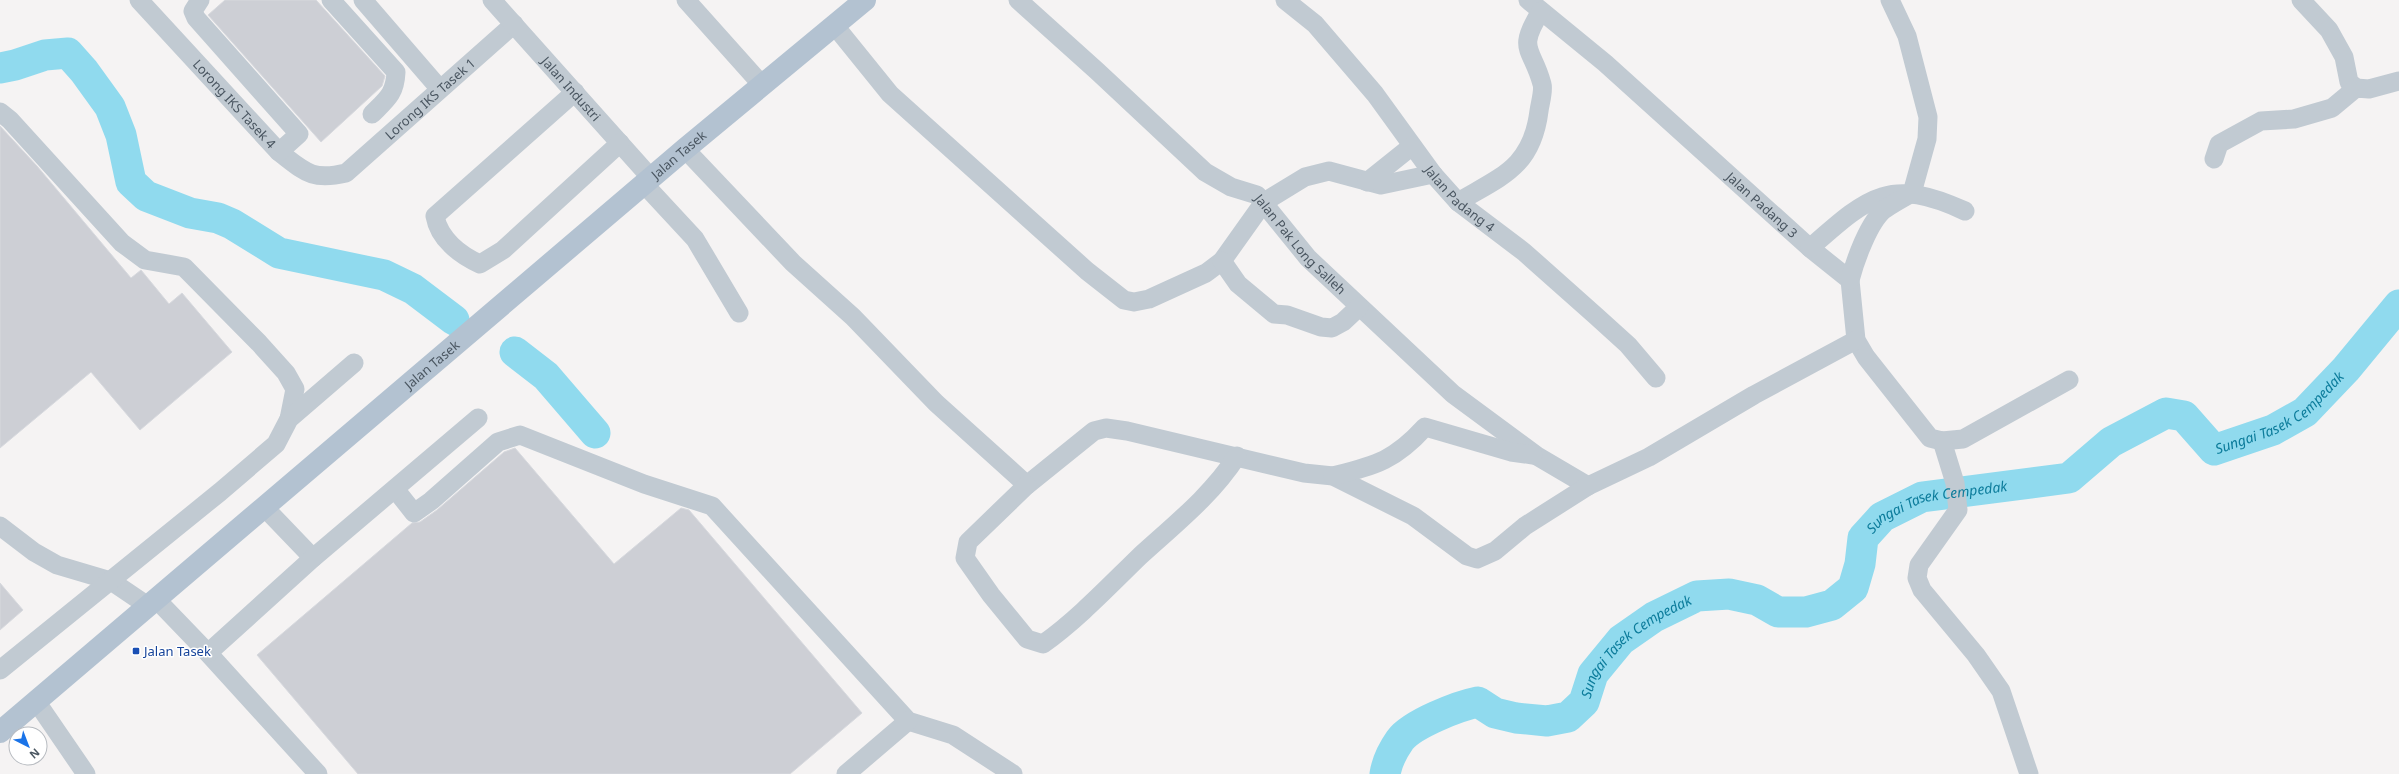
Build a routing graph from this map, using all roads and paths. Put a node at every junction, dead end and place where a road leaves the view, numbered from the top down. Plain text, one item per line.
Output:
1 (200, 0) edge
2 (331, 0) edge
3 (363, 0) edge
4 (492, 0) edge
5 (686, 0) edge
6 (865, 0) edge
7 (1018, 0) edge
8 (1285, 0) edge
9 (1890, 0) edge
10 (2301, 0) edge
11 (150, 4) edge
12 (1534, 5) edge
13 (514, 24) junction
14 (835, 26) junction
15 (204, 27) junction
16 (182, 47) junction
17 (2399, 81) edge
18 (762, 85) junction
19 (257, 87) junction
20 (439, 88) junction
21 (2356, 88) junction
22 (575, 92) junction
23 (235, 107) junction
24 (0, 112) edge
25 (372, 114) dead end
26 (620, 143) junction
27 (1412, 146) junction
28 (685, 149) junction
29 (279, 152) junction
30 (2214, 158) dead end
31 (346, 173) joint
32 (1433, 174) junction
33 (648, 181) junction
34 (1367, 182) junction
35 (1912, 193) junction
36 (1264, 202) junction
37 (1458, 202) junction
38 (1965, 211) dead end
39 (1810, 248) junction
40 (1222, 261) junction
41 (1850, 280) junction
42 (1359, 307) junction
43 (739, 313) dead end
44 (1856, 340) junction
45 (354, 363) dead end
46 (1656, 378) dead end
47 (2069, 380) dead end
48 (478, 418) dead end
49 (289, 419) junction
50 (1942, 441) junction
51 (1237, 456) junction
52 (1537, 456) junction
53 (1333, 476) junction
54 (1027, 485) junction
55 (1588, 486) junction
56 (395, 489) junction
57 (264, 507) junction
58 (0, 526) edge
59 (313, 558) junction
60 (111, 581) junction
61 (152, 602) junction
62 (208, 653) junction
63 (0, 670) edge
64 (36, 702) junction
65 (908, 721) junction
66 (0, 732) edge
67 (86, 774) edge
68 (318, 774) edge
69 (846, 774) edge
70 (1013, 774) edge
71 (2029, 774) edge

1 - 15 street
2 - 25 street
3 - 20 street
4 - 13 street, Jalan Industri
5 - 18 street
6 - 14 main road, Jalan Tasek
7 - 36 street, Jalan Pak Long Salleh
8 - 27 street, Jalan Padang 4
9 - 35 street
10 - 21 street
11 - 16 street, Lorong IKS Tasek 4
12 - 37 street
12 - 39 street, Jalan Padang 3
13 - 20 street, Lorong IKS Tasek 1
13 - 22 street, Jalan Industri
14 - 18 main road, Jalan Tasek
14 - 40 street
15 - 16 street
15 - 19 street
16 - 23 street, Lorong IKS Tasek 4
17 - 21 street
18 - 28 main road, Jalan Tasek
19 - 23 street
19 - 29 street
20 - 31 street, Lorong IKS Tasek 1
21 - 30 street
22 - 26 street, Jalan Industri
22 - 26 street
23 - 29 street, Lorong IKS Tasek 4
24 - 49 street
26 - 33 street, Jalan Industri
27 - 32 street, Jalan Padang 4
27 - 34 street
28 - 33 main road, Jalan Tasek
28 - 54 street
29 - 31 street, Lorong IKS Tasek 4
32 - 34 street
32 - 37 street, Jalan Padang 4
33 - 43 street, Jalan Industri
33 - 57 main road, Jalan Tasek
34 - 36 street
35 - 38 street
35 - 39 street
35 - 41 street
36 - 40 street
36 - 42 street, Jalan Pak Long Salleh
37 - 46 street, Jalan Padang 4
39 - 41 street, Jalan Padang 3
40 - 42 street
41 - 44 street
42 - 52 street, Jalan Pak Long Salleh
44 - 50 street
44 - 55 street
45 - 49 street
47 - 50 street
48 - 56 street
49 - 60 street
50 - 71 street
51 - 53 street
51 - 54 street
51 - 54 street
52 - 53 street
52 - 55 street, Jalan Pak Long Salleh
53 - 55 street
56 - 59 street
56 - 65 street
57 - 59 street
57 - 61 main road, Jalan Tasek
58 - 60 street
59 - 62 street
60 - 61 street
60 - 63 street
61 - 62 street
61 - 64 main road, Jalan Tasek
62 - 68 street
64 - 66 main road, Jalan Tasek
64 - 67 street
65 - 69 street
65 - 70 street

